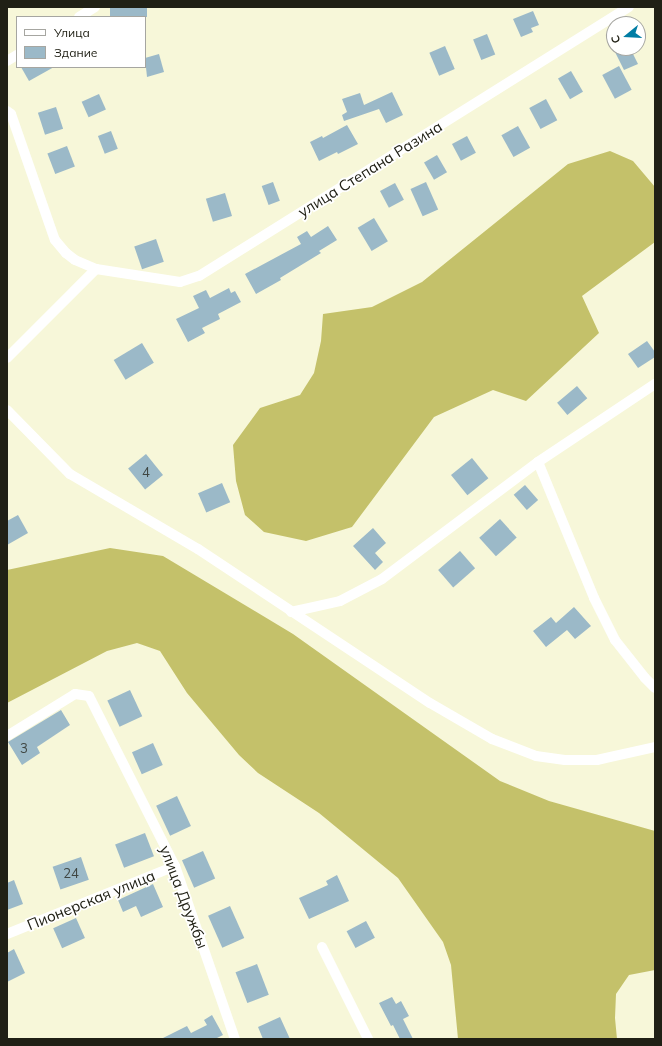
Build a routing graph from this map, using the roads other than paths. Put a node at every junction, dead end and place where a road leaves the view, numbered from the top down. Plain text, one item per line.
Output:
1 (95, 7) edge
2 (629, 7) edge
3 (81, 16) edge
4 (16, 56) edge
5 (7, 61) edge
6 (7, 110) edge
7 (96, 269) junction
8 (7, 358) edge
9 (655, 384) edge
10 (7, 410) edge
11 (538, 462) junction
12 (291, 612) junction
13 (655, 688) edge
14 (7, 736) edge
15 (655, 747) edge
16 (175, 866) junction
17 (7, 934) edge
18 (322, 947) dead end
19 (235, 1039) edge
20 (368, 1039) edge

1 - 3 street
2 - 7 street, улица Степана Разина
4 - 5 street
6 - 7 street, улица Степана Разина
7 - 8 street
9 - 11 street
10 - 12 street
11 - 12 street
11 - 13 street
12 - 15 street
14 - 16 street, улица Дружбы
16 - 17 street, Пионерская улица
16 - 19 street, улица Дружбы
18 - 20 street

